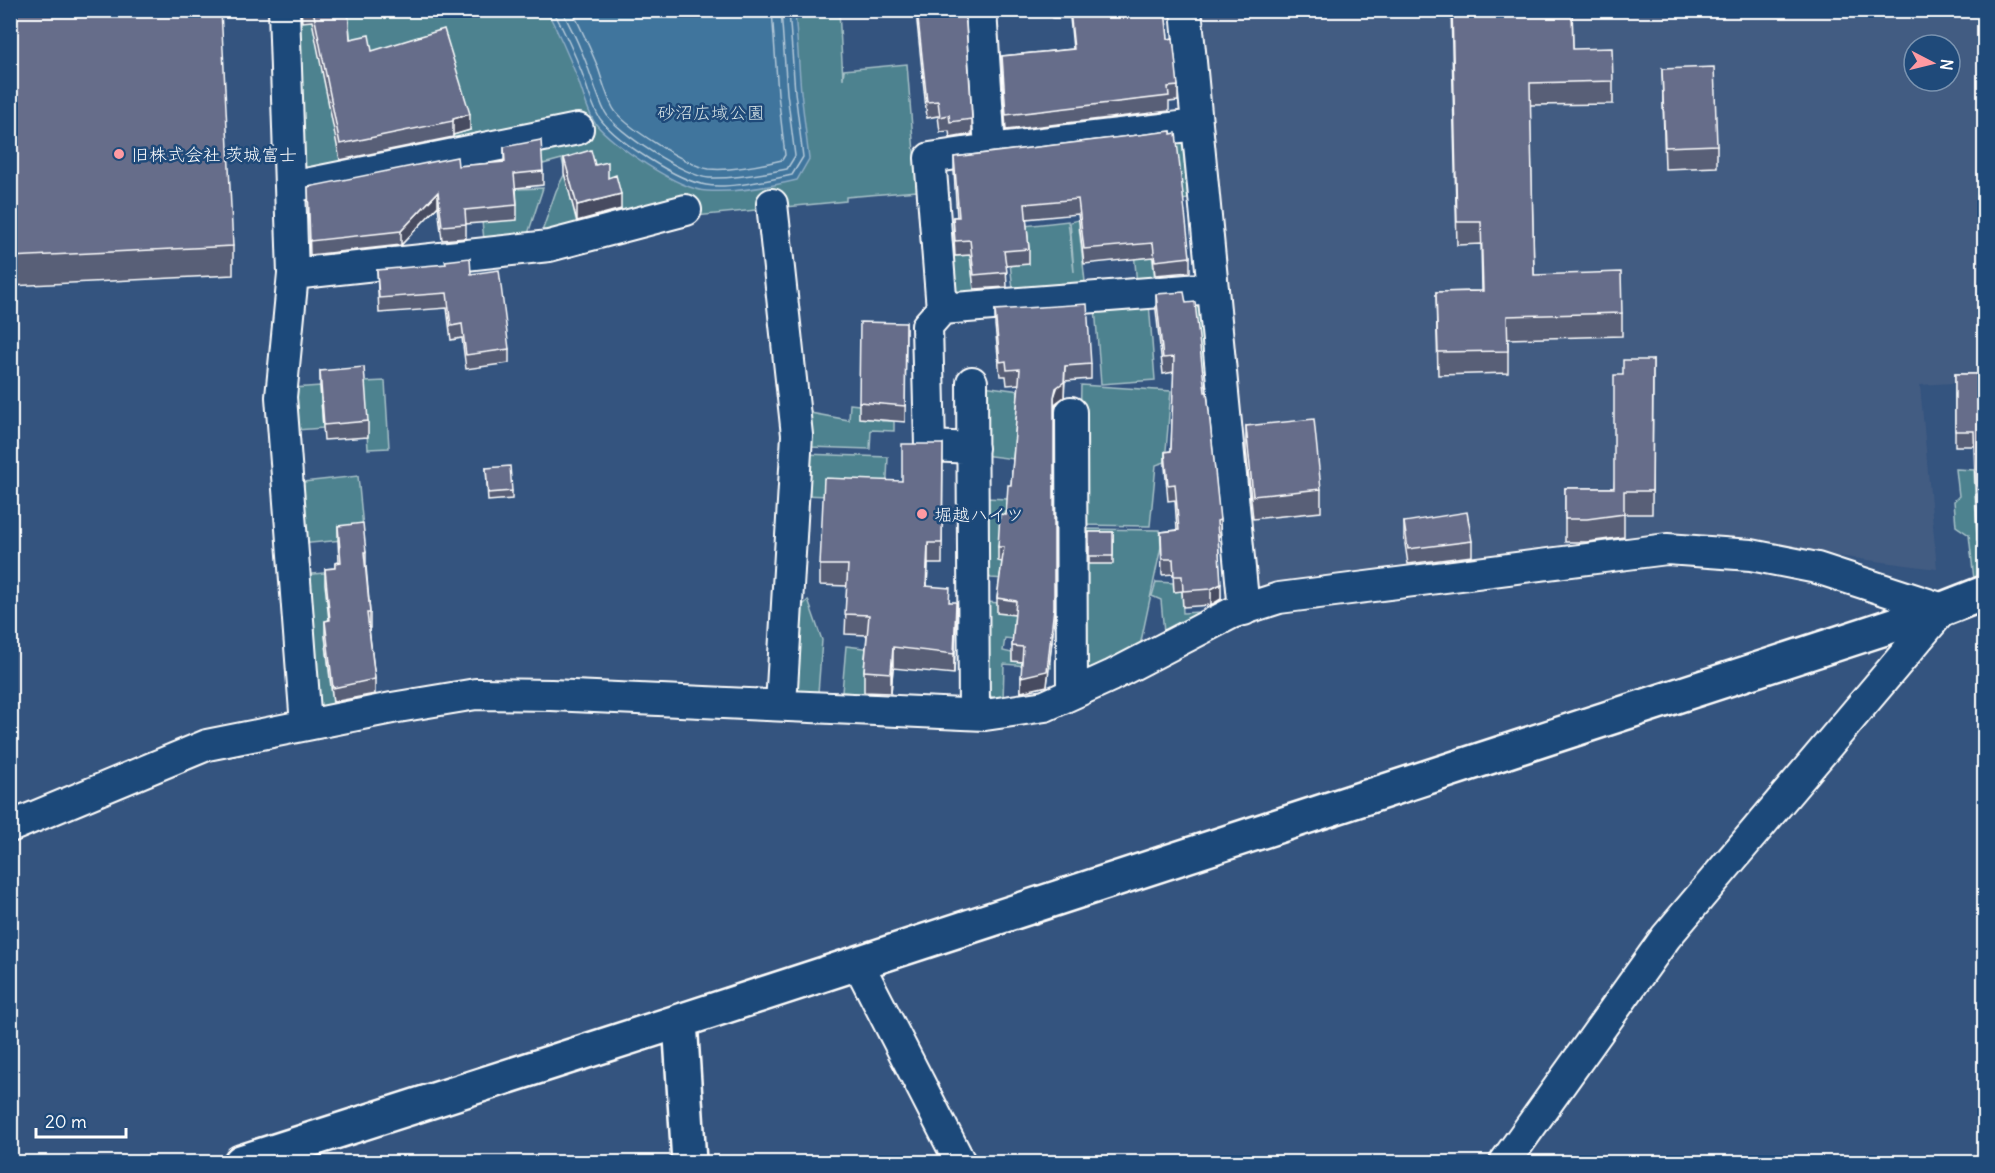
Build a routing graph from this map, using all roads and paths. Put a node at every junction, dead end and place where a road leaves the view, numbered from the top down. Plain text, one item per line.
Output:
1 (284, 10) edge
2 (981, 10) edge
3 (1186, 10) edge
4 (1197, 125) junction
5 (578, 129) dead end
6 (990, 149) junction
7 (291, 187) junction
8 (772, 204) dead end
9 (686, 210) dead end
10 (293, 274) junction
11 (1213, 288) junction
12 (942, 309) junction
13 (972, 382) dead end
14 (1071, 412) dead end
15 (973, 448) junction
16 (1984, 592) edge
17 (1943, 609) junction
18 (1244, 610) junction
19 (1072, 693) junction
20 (781, 705) junction
21 (974, 714) junction
22 (306, 725) junction
23 (10, 826) edge
24 (858, 963) junction
25 (680, 1021) junction
26 (242, 1162) edge
27 (688, 1162) edge
28 (960, 1162) edge
29 (1505, 1162) edge

1 - 7 street
2 - 6 street
3 - 4 street
4 - 6 street
4 - 11 street
5 - 7 street
6 - 12 street
7 - 10 street
8 - 20 street
9 - 10 street
10 - 22 street
11 - 12 street
11 - 18 street
12 - 15 street
13 - 15 street
14 - 19 street
15 - 21 street
16 - 17 street
17 - 18 street
17 - 24 street
17 - 29 street
18 - 19 street
19 - 21 street
20 - 21 street
20 - 22 street
22 - 23 street
24 - 25 street
24 - 28 street
25 - 26 street
25 - 27 street

